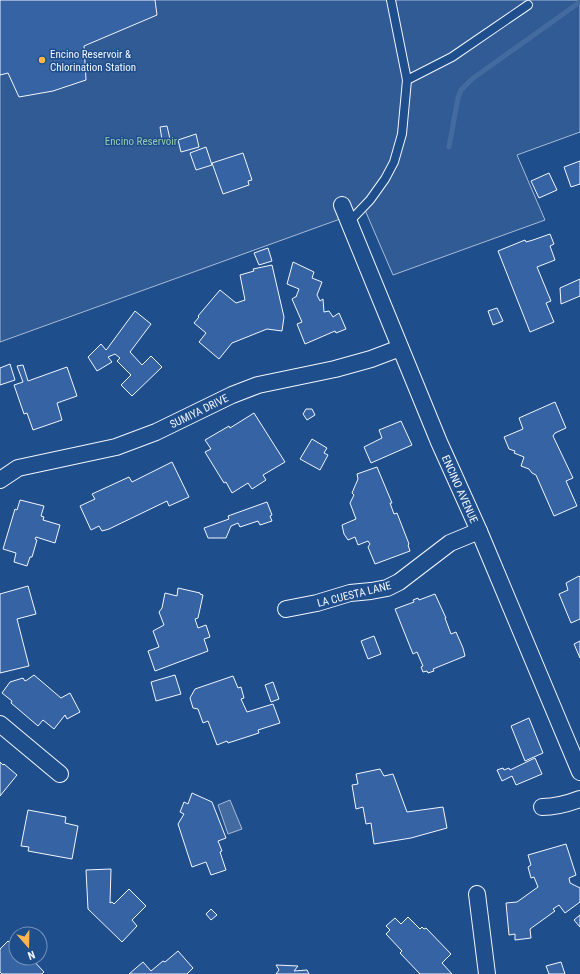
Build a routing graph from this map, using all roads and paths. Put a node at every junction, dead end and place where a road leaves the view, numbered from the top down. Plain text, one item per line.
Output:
1 (391, 0) edge
2 (528, 5) dead end
3 (407, 80) junction
4 (342, 205) dead end
5 (350, 222) junction
6 (400, 348) junction
7 (0, 480) edge
8 (478, 531) junction
9 (286, 609) dead end
10 (0, 724) edge
11 (580, 772) edge
12 (60, 774) dead end
13 (580, 799) edge
14 (542, 807) dead end
15 (477, 894) dead end
16 (487, 974) edge

1 - 3 lane
2 - 3 lane
3 - 5 lane
4 - 5 street, ENCINO AVENUE
5 - 6 street, ENCINO AVENUE
6 - 7 street, SUMIYA DRIVE
6 - 8 street, ENCINO AVENUE
8 - 9 street, LA CUESTA LANE
8 - 11 street, ENCINO AVENUE
10 - 12 street
13 - 14 street
15 - 16 street

